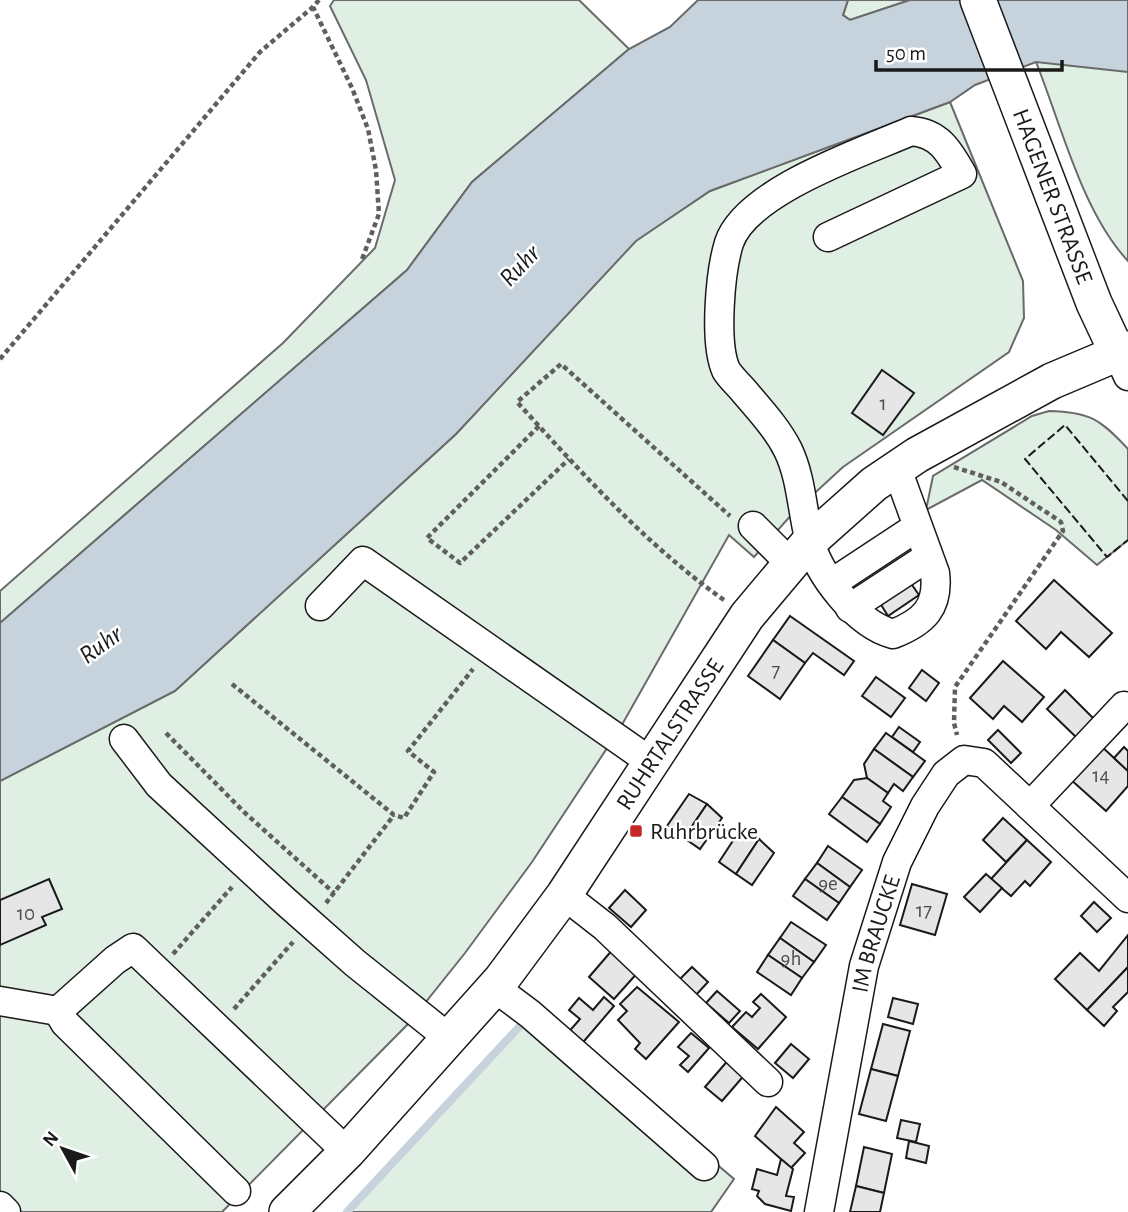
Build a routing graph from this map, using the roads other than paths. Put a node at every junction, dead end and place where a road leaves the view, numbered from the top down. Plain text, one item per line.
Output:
1 (978, 0) edge
2 (828, 237) dead end
3 (1124, 359) edge
4 (907, 462) junction
5 (752, 526) road end
6 (922, 542) junction
7 (800, 552) junction
8 (841, 596) junction
9 (320, 606) dead end
10 (1124, 706) dead end
11 (124, 739) dead end
12 (651, 762) junction
13 (1030, 806) junction
14 (1125, 889) edge
15 (564, 895) junction
16 (494, 987) junction
17 (0, 1001) edge
18 (58, 1011) junction
19 (450, 1038) junction
20 (768, 1082) dead end
21 (347, 1152) junction
22 (704, 1166) dead end
23 (236, 1191) dead end
24 (0, 1206) edge
25 (6, 1212) edge
26 (287, 1212) edge
27 (818, 1212) edge

1 - 3 main road, HAGENER STRASSE
2 - 7 street
3 - 4 main road, RUHRTALSTRASSE
4 - 6 street
4 - 7 main road, RUHRTALSTRASSE
5 - 7 street
6 - 8 street
6 - 8 street
7 - 8 street
7 - 12 main road, RUHRTALSTRASSE
9 - 12 street
10 - 13 street
11 - 19 street
12 - 15 main road, RUHRTALSTRASSE
13 - 14 street
13 - 27 street, IM BRAUCKE
15 - 16 main road, RUHRTALSTRASSE
15 - 20 street
16 - 19 main road, RUHRTALSTRASSE
16 - 22 street
17 - 18 street
18 - 21 street
18 - 23 street
19 - 21 main road, RUHRTALSTRASSE
21 - 26 main road, RUHRTALSTRASSE
24 - 25 street

